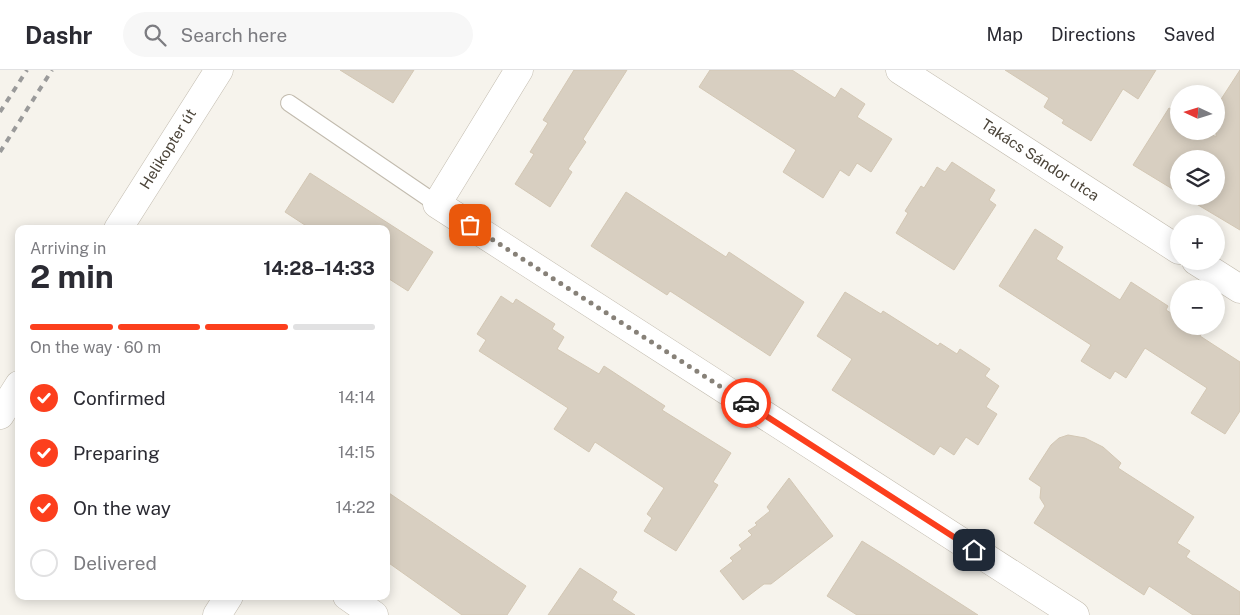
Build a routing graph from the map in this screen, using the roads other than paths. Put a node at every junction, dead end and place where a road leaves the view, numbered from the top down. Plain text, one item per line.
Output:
1 (219, 70) edge
2 (519, 70) edge
3 (900, 70) edge
4 (289, 103) dead end
5 (436, 204) junction
6 (121, 225) edge
7 (1170, 244) edge
8 (1210, 270) edge
9 (1240, 290) edge
10 (15, 391) edge
11 (0, 415) edge
12 (226, 600) edge
13 (353, 600) edge
14 (217, 615) edge
15 (374, 615) edge
16 (1075, 615) edge

1 - 6 street, Helikopter út
2 - 5 street
3 - 7 street, Takács Sándor utca
4 - 5 lane
5 - 16 street
8 - 9 street
10 - 11 street
12 - 14 street
13 - 15 street

